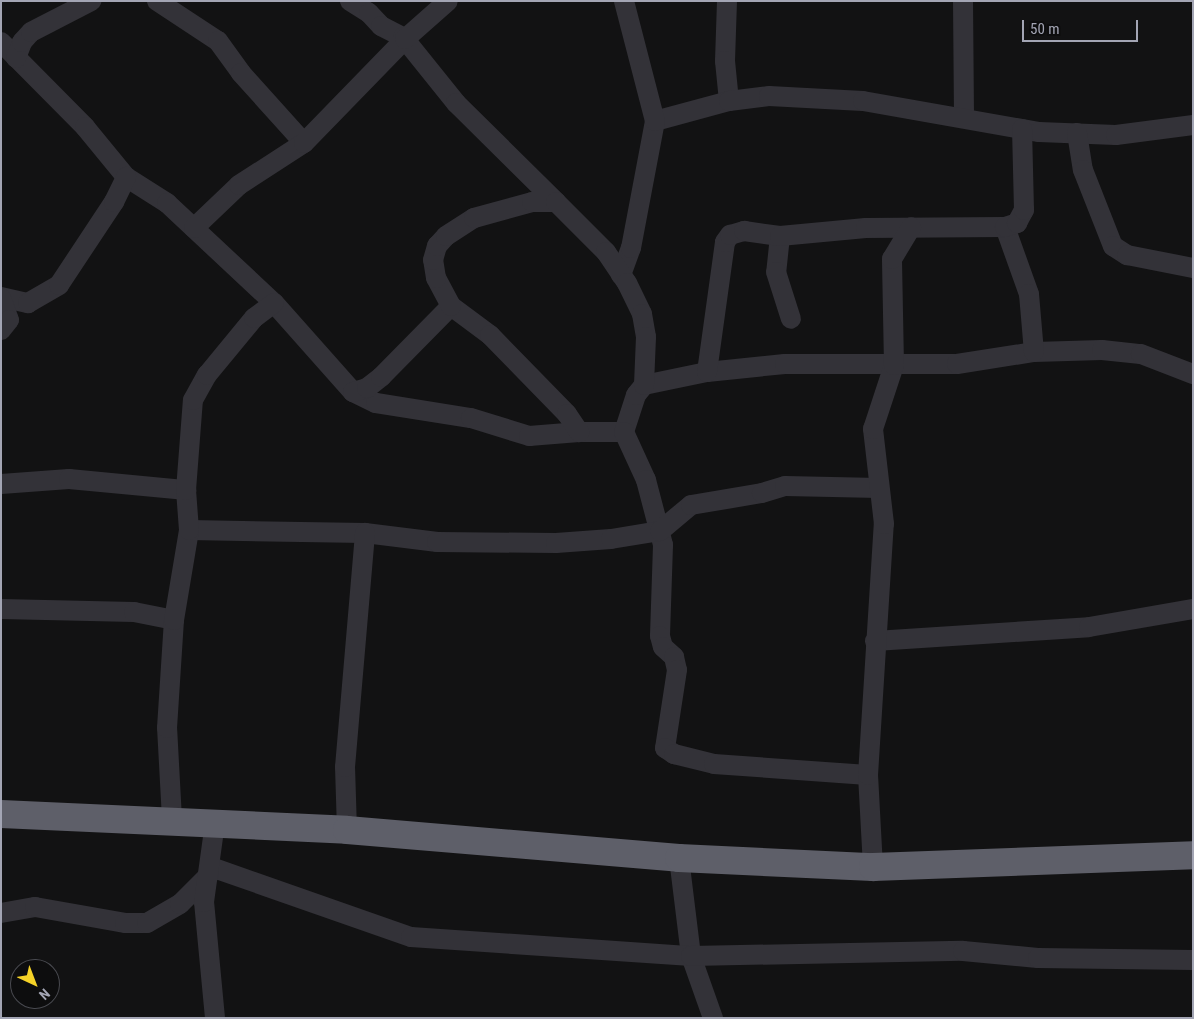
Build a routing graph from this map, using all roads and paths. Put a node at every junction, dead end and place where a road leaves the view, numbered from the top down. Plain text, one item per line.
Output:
1 (91, 1) edge
2 (157, 1) edge
3 (350, 1) edge
4 (448, 1) edge
5 (624, 1) edge
6 (727, 1) edge
7 (963, 1) edge
8 (405, 39) junction
9 (1, 42) edge
10 (16, 58) junction
11 (729, 101) junction
12 (964, 117) junction
13 (655, 121) junction
14 (1193, 124) edge
15 (1022, 129) junction
16 (1077, 133) junction
17 (304, 143) junction
18 (126, 177) junction
19 (556, 202) junction
20 (911, 227) junction
21 (1005, 227) junction
22 (194, 228) junction
23 (780, 236) junction
24 (1193, 268) edge
25 (622, 275) junction
26 (1, 298) edge
27 (274, 302) junction
28 (450, 306) junction
29 (791, 319) dead end
30 (1, 330) edge
31 (1034, 352) junction
32 (894, 365) junction
33 (706, 372) junction
34 (1193, 374) edge
35 (644, 385) junction
36 (353, 392) junction
37 (579, 432) junction
38 (624, 432) junction
39 (1, 484) edge
40 (879, 488) junction
41 (186, 490) junction
42 (189, 530) junction
43 (660, 531) junction
44 (365, 534) junction
45 (1, 609) edge
46 (1193, 609) edge
47 (174, 620) junction
48 (875, 641) junction
49 (868, 775) junction
50 (1, 814) edge
51 (172, 819) junction
52 (215, 823) junction
53 (347, 830) junction
54 (1193, 855) edge
55 (679, 858) junction
56 (873, 867) junction
57 (210, 871) junction
58 (1, 913) edge
59 (691, 956) junction
60 (1193, 960) edge
61 (215, 1018) edge
62 (713, 1018) edge

1 - 10 street
2 - 17 street
3 - 8 street
4 - 8 street
5 - 13 street
6 - 11 street
7 - 12 street
8 - 17 street
8 - 19 street
9 - 10 street
10 - 18 street
11 - 12 street
11 - 13 street
12 - 15 street
13 - 25 street
14 - 16 street
15 - 16 street
15 - 21 street
16 - 24 street
17 - 22 street
18 - 22 street
18 - 26 street
19 - 25 street
19 - 28 street
20 - 21 street
20 - 23 street
20 - 32 street
21 - 31 street
22 - 27 street
23 - 29 street
23 - 33 street
25 - 35 street
26 - 30 street
27 - 36 street
27 - 41 street
28 - 36 street
28 - 37 street
31 - 32 street
31 - 34 street
32 - 33 street
32 - 40 street
33 - 35 street
35 - 38 street
36 - 37 street
37 - 38 street
38 - 43 street
39 - 41 street
40 - 43 street
40 - 48 street
41 - 42 street
42 - 44 street
42 - 47 street
43 - 44 street
43 - 49 street
44 - 53 street
45 - 47 street
46 - 48 street
47 - 51 street
48 - 49 street
49 - 56 street
50 - 51 highway
51 - 52 highway
52 - 53 highway
52 - 57 street
53 - 55 highway
54 - 56 highway
55 - 56 highway
55 - 59 street
57 - 58 street
57 - 59 street
57 - 61 street
59 - 60 street
59 - 62 street

